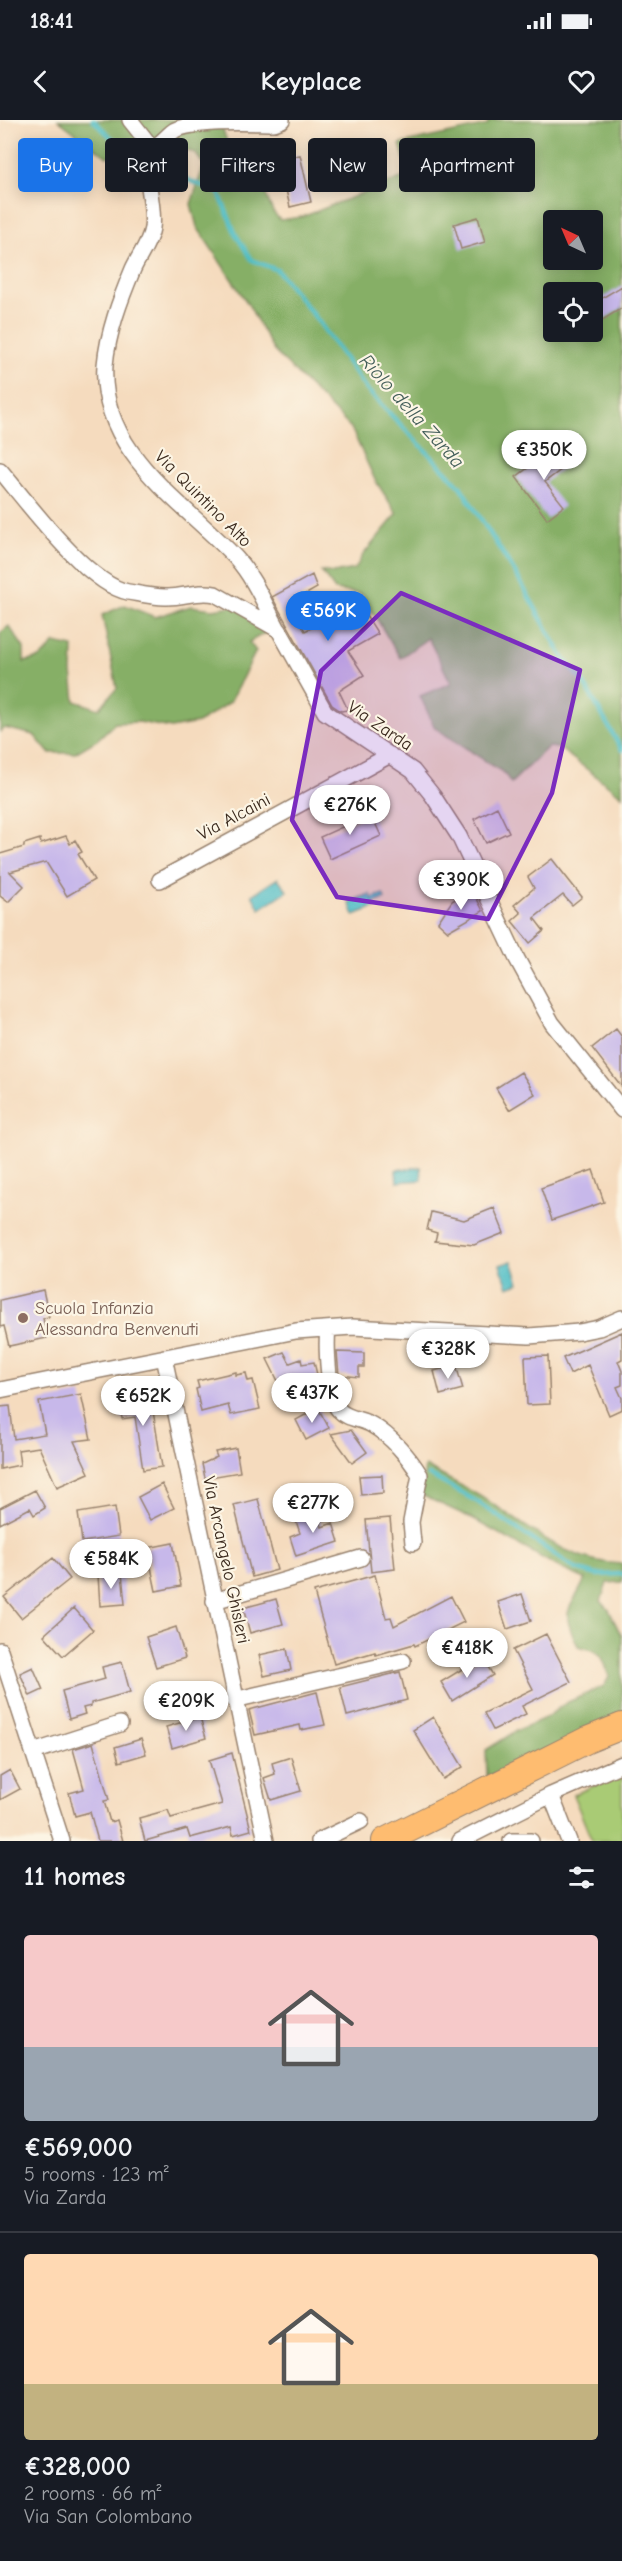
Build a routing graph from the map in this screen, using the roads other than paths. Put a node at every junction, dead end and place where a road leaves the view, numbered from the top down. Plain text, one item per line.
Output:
1 (130, 120) edge
2 (282, 120) edge
3 (144, 138) edge
4 (166, 138) edge
5 (151, 192) edge
6 (0, 470) edge
7 (279, 630) junction
8 (390, 755) junction
9 (160, 880) dead end
10 (622, 1110) edge
11 (622, 1318) edge
12 (328, 1329) junction
13 (165, 1357) junction
14 (0, 1390) edge
15 (413, 1543) dead end
16 (361, 1558) dead end
17 (214, 1601) junction
18 (0, 1650) edge
19 (403, 1661) dead end
20 (234, 1700) junction
21 (120, 1724) dead end
22 (622, 1726) edge
23 (622, 1740) edge
24 (33, 1752) junction
25 (622, 1764) edge
26 (551, 1795) junction
27 (361, 1821) dead end
28 (477, 1837) edge
29 (62, 1841) edge
30 (266, 1841) edge
31 (319, 1841) edge
32 (385, 1841) edge
33 (414, 1841) edge
34 (460, 1841) edge
35 (511, 1841) edge
36 (531, 1841) edge
37 (568, 1841) edge

1 - 3 street
2 - 4 street
5 - 7 street, Via Quintino Alto
6 - 7 street
7 - 8 street, Via Zarda
8 - 9 street, Via Alcaini
8 - 10 street, Via Zarda
11 - 12 street
12 - 13 street
12 - 15 street
13 - 14 street
13 - 17 street, Via Arcangelo Ghisleri
16 - 17 street
17 - 20 street, Via Arcangelo Ghisleri
18 - 24 street
19 - 20 street
20 - 30 street, Via Arcangelo Ghisleri
21 - 24 street
22 - 32 highway
23 - 33 highway
24 - 29 street
25 - 26 street
26 - 28 street
26 - 37 street
27 - 31 street
28 - 34 street
35 - 36 street

